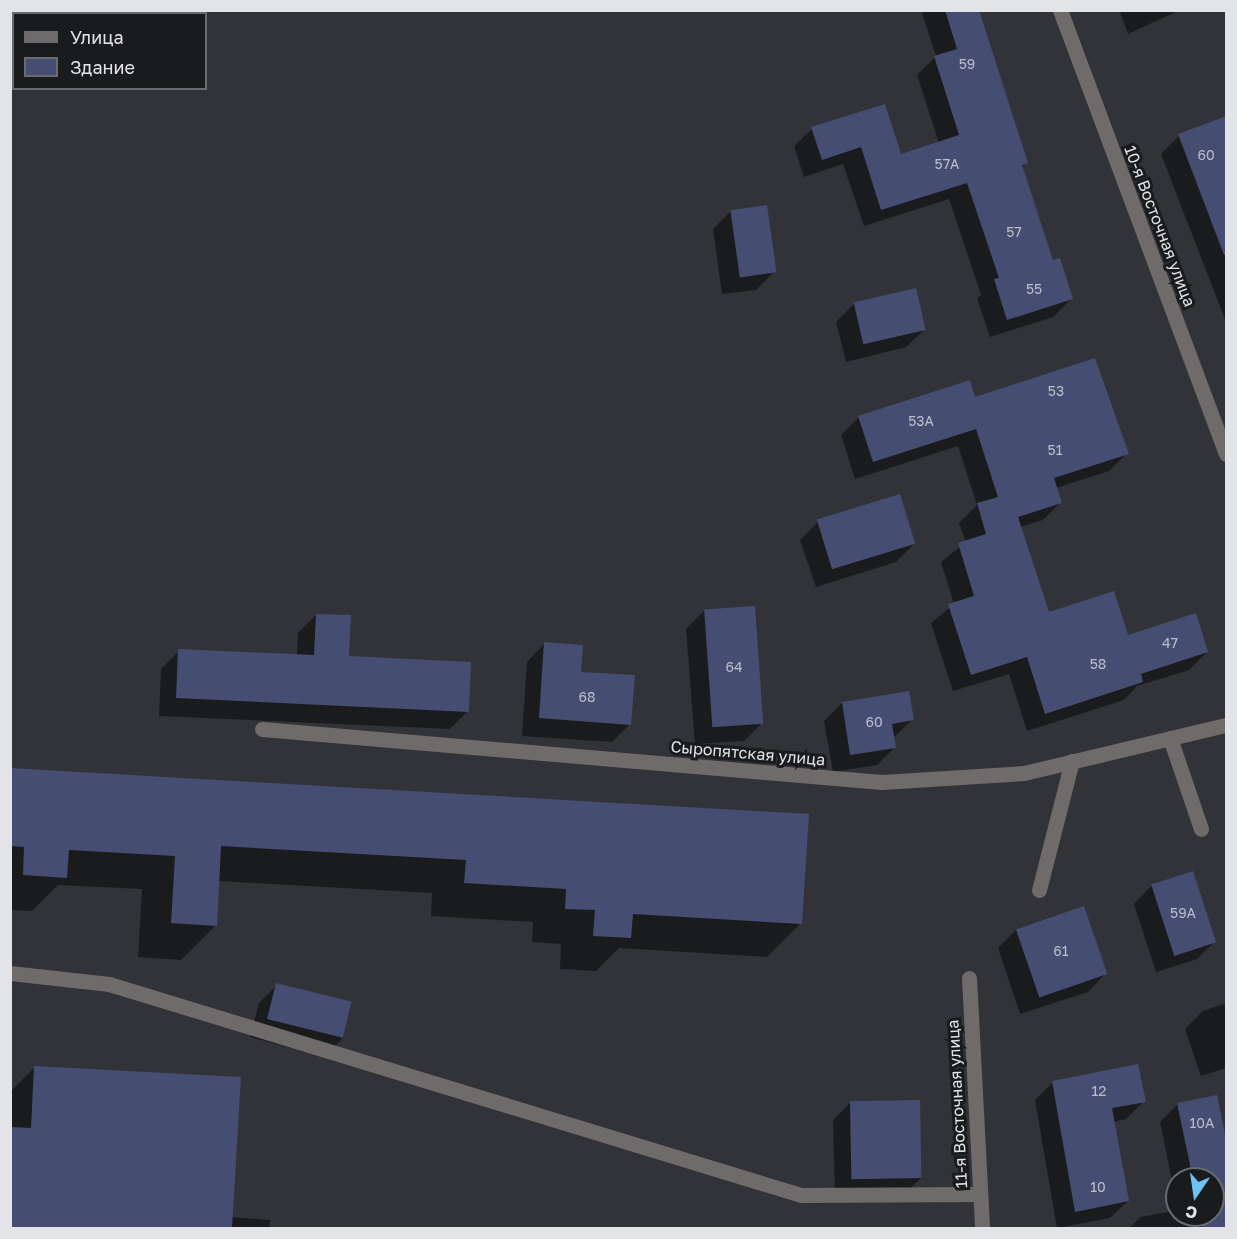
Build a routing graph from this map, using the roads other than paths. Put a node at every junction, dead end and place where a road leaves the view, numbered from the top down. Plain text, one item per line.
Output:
1 (1060, 10) edge
2 (1227, 454) edge
3 (1227, 725) edge
4 (262, 729) dead end
5 (1170, 738) junction
6 (1072, 761) junction
7 (1201, 829) dead end
8 (1039, 890) dead end
9 (10, 973) edge
10 (969, 978) dead end
11 (980, 1194) junction
12 (982, 1228) edge

1 - 2 street, 10-я Восточная улица
3 - 5 street, Сыропятская улица
4 - 6 street, Сыропятская улица
5 - 6 street, Сыропятская улица
5 - 7 street
6 - 8 street
9 - 11 street
10 - 11 street, 11-я Восточная улица
11 - 12 street, 11-я Восточная улица

